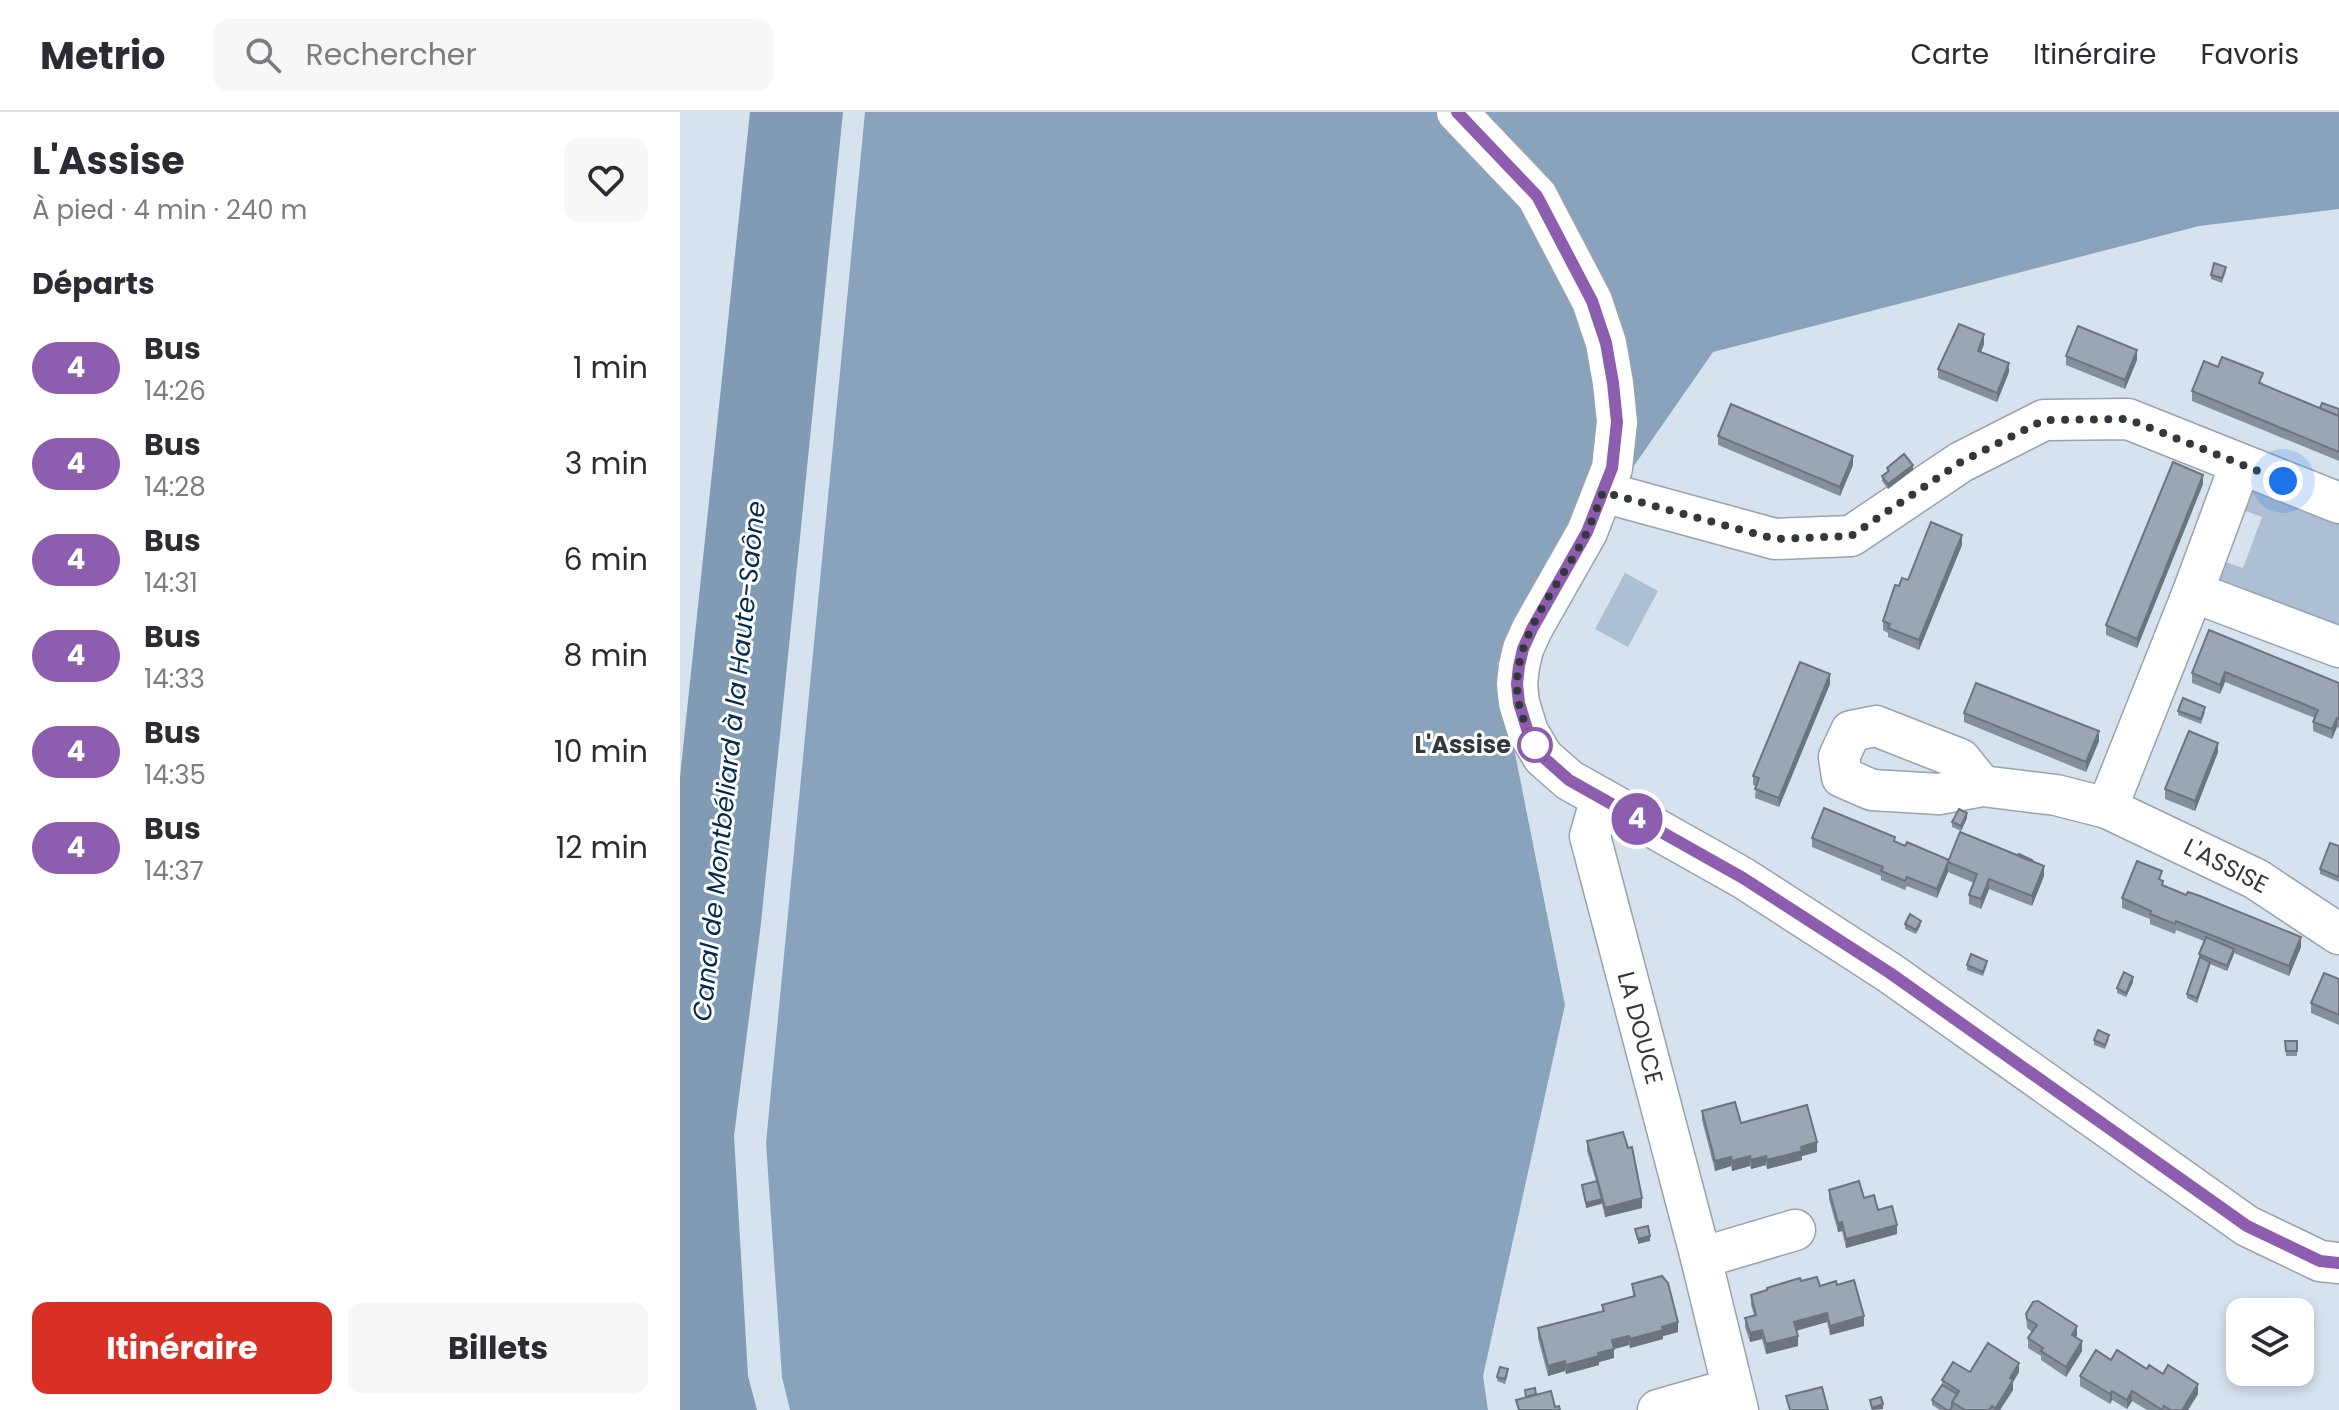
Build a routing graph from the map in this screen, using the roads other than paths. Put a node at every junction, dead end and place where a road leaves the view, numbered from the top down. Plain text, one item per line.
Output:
1 (1457, 112) edge
2 (2240, 465) junction
3 (1603, 492) junction
4 (2339, 503) edge
5 (2193, 592) junction
6 (2339, 647) edge
7 (1982, 786) dead end
8 (1601, 798) junction
9 (2107, 808) junction
10 (2339, 934) edge
11 (1795, 1230) dead end
12 (1701, 1258) junction
13 (2339, 1263) edge
14 (1734, 1400) edge
15 (1658, 1410) edge

1 - 3 street
2 - 3 street
2 - 4 street
2 - 5 street
3 - 8 street
5 - 6 street
5 - 9 street
7 - 9 street, L'ASSISE
8 - 12 street, LA DOUCE
8 - 13 street
9 - 10 street, L'ASSISE
11 - 12 street
12 - 14 street, LA DOUCE
14 - 15 street, LA DOUCE

